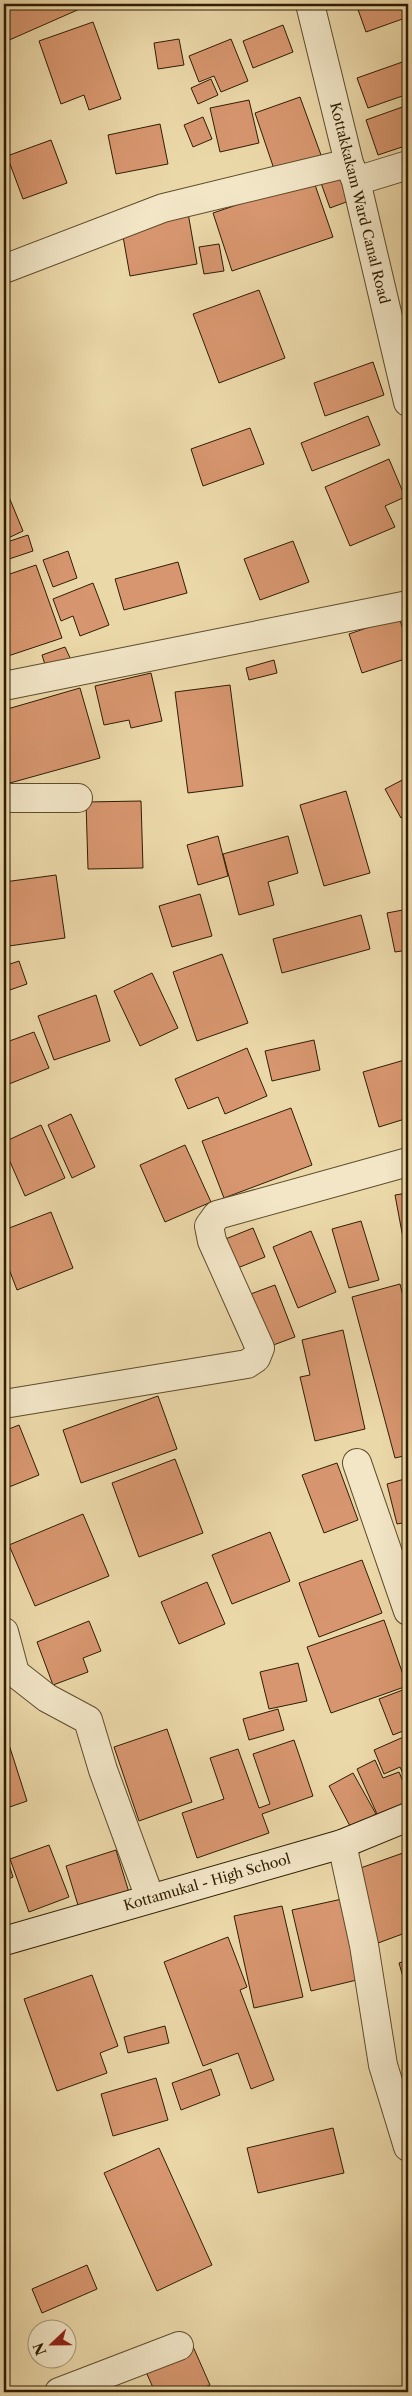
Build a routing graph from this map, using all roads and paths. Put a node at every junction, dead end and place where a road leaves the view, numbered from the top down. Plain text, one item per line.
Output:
1 (310, 4) edge
2 (408, 165) edge
3 (353, 172) junction
4 (4, 269) edge
5 (408, 402) edge
6 (408, 605) edge
7 (5, 682) edge
8 (4, 798) edge
9 (78, 798) dead end
10 (408, 1162) edge
11 (4, 1404) edge
12 (357, 1463) dead end
13 (408, 1611) edge
14 (4, 1632) edge
15 (408, 1817) edge
16 (342, 1844) junction
17 (150, 1898) junction
18 (4, 1941) edge
19 (408, 2147) edge
20 (179, 2346) dead end
21 (59, 2392) edge

1 - 3 street, Kottakkakam Ward Canal Road
2 - 3 street
3 - 4 street
3 - 5 street, Kottakkakam Ward Canal Road
6 - 7 street
8 - 9 street
10 - 11 street
12 - 13 street
14 - 17 street
15 - 16 street, Kottamukal - High School
16 - 17 street, Kottamukal - High School
16 - 19 street
17 - 18 street, Kottamukal - High School
20 - 21 street

